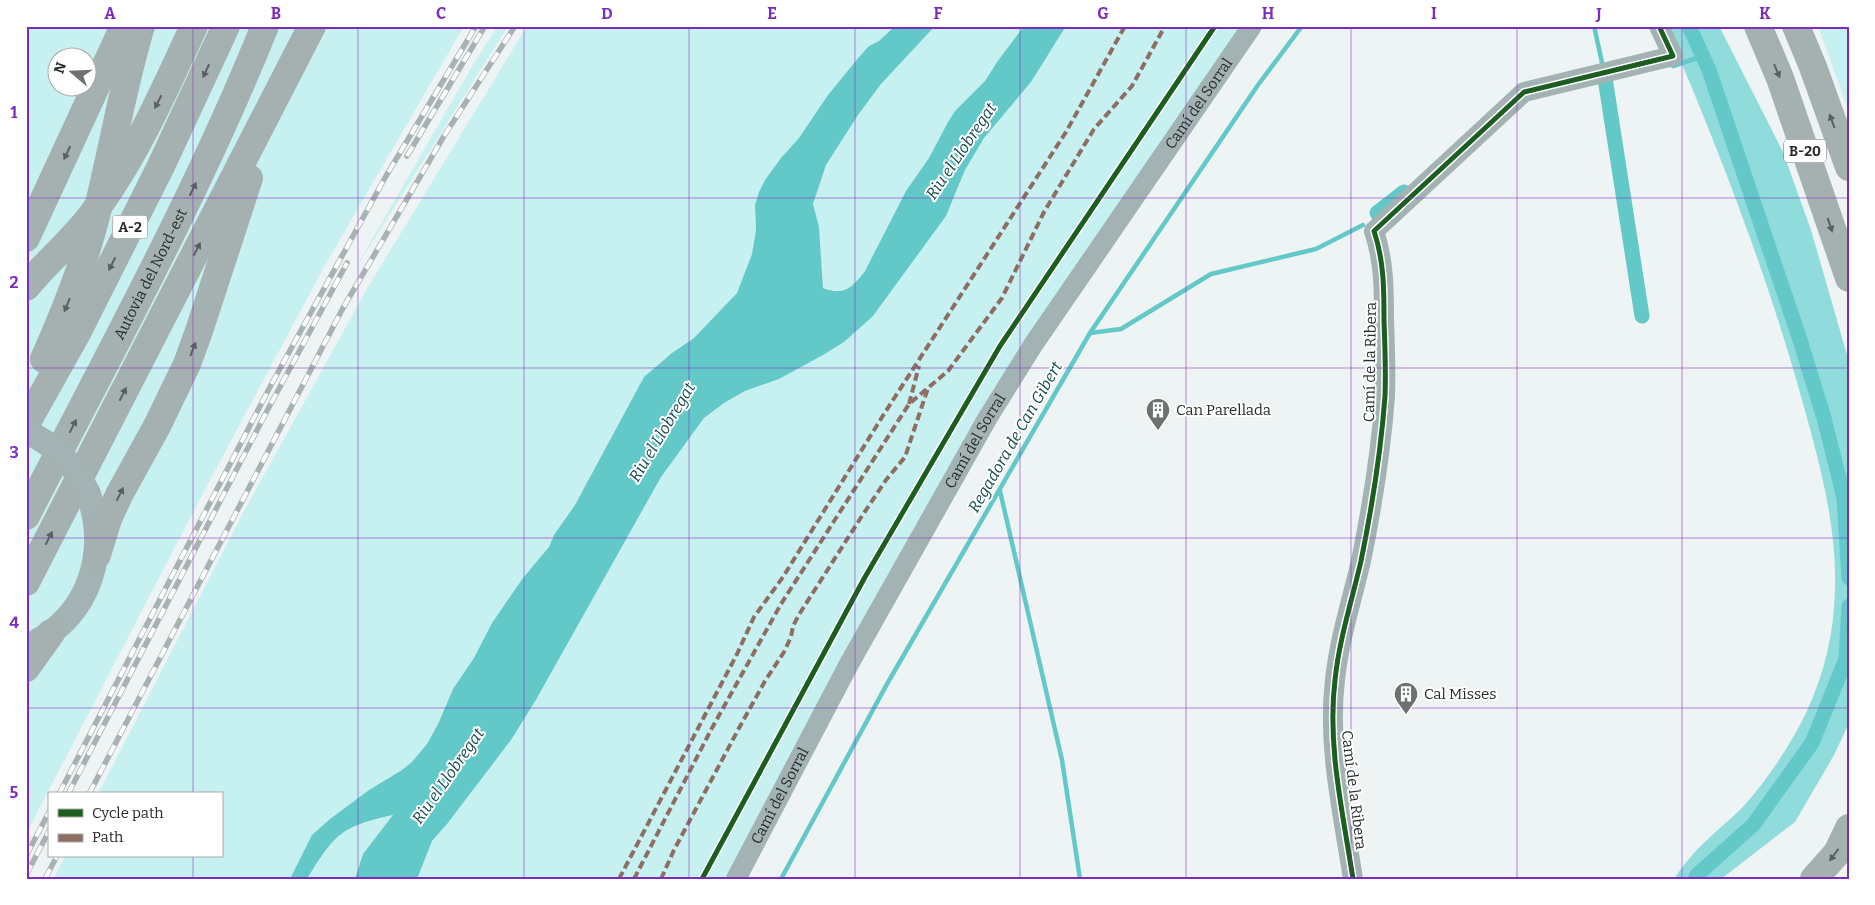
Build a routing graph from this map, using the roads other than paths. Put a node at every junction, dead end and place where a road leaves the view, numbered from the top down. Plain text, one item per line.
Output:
1 (124, 26) edge
2 (141, 26) edge
3 (194, 26) edge
4 (226, 26) edge
5 (265, 26) edge
6 (274, 26) edge
7 (313, 26) edge
8 (1252, 26) edge
9 (1658, 26) edge
10 (1758, 26) edge
11 (1796, 26) edge
12 (122, 53) junction
13 (221, 130) junction
14 (1849, 166) edge
15 (26, 238) edge
16 (34, 278) edge
17 (1849, 278) edge
18 (26, 399) edge
19 (26, 424) edge
20 (26, 432) edge
21 (26, 516) edge
22 (97, 556) junction
23 (26, 582) edge
24 (51, 633) junction
25 (26, 647) edge
26 (26, 668) edge
27 (1849, 828) edge
28 (736, 879) edge
29 (1353, 879) edge
30 (1814, 879) edge

1 - 12 highway
2 - 12 highway
3 -> 16 highway, bridge
4 -> 19 highway, A-2
5 - 13 highway, Autovia del Nord-est / A-2
6 - 13 highway
22 -> 7 highway
23 -> 7 highway
8 - 28 street, Camí del Sorral
9 - 29 street, Camí de la Ribera
10 -> 17 highway, B-20
14 -> 11 highway, B-20
12 -> 15 highway
12 -> 18 highway
21 -> 13 highway, Autovia del Nord-est / A-2
20 - 22 main road, bridge
22 - 24 main road
24 - 25 main road
24 - 26 highway
27 -> 30 highway

